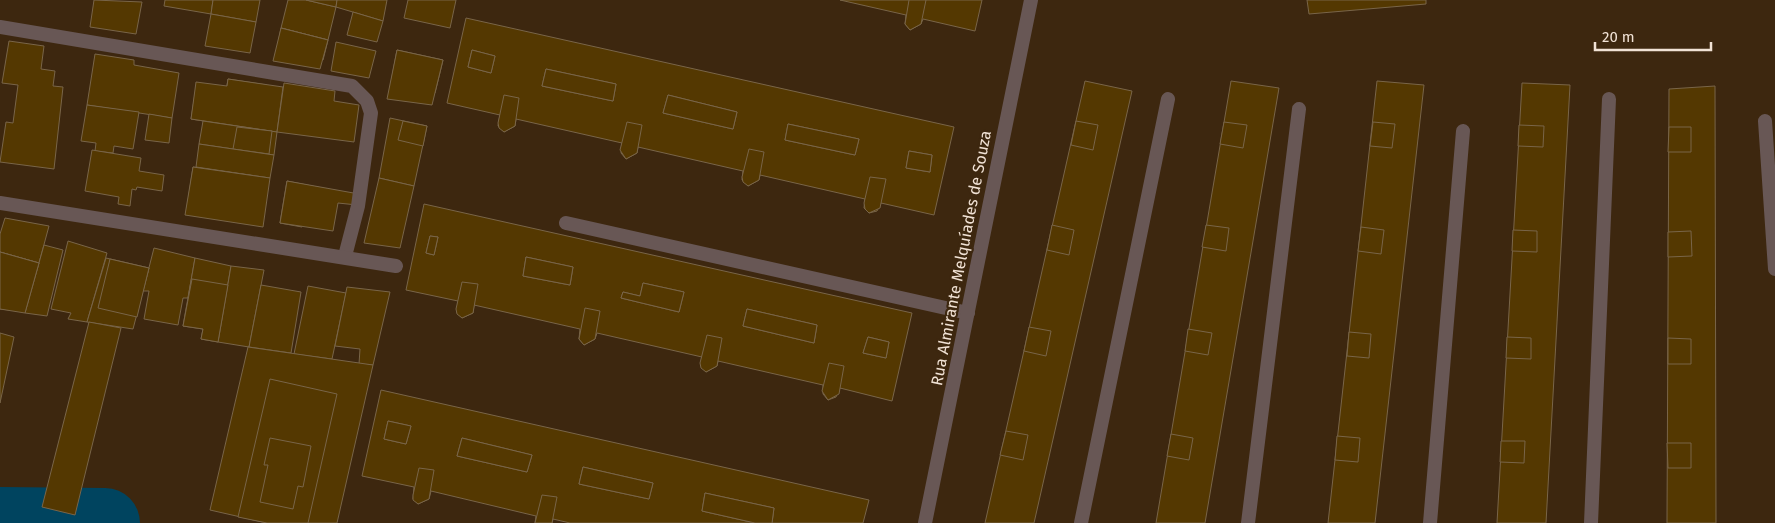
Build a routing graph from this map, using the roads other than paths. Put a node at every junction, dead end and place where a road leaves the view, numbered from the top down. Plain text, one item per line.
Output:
1 (1031, 0) edge
2 (0, 27) edge
3 (1168, 99) dead end
4 (1609, 99) dead end
5 (1299, 108) dead end
6 (1765, 121) dead end
7 (1463, 131) dead end
8 (0, 203) edge
9 (566, 223) dead end
10 (346, 256) junction
11 (396, 266) dead end
12 (1775, 269) edge
13 (968, 312) junction
14 (925, 523) edge
15 (1080, 523) edge
16 (1248, 523) edge
17 (1430, 523) edge
18 (1591, 523) edge

1 - 13 street, Rua Almirante Melquíades de Souza
2 - 10 street
3 - 15 street
4 - 18 street
5 - 16 street
6 - 12 street
7 - 17 street
8 - 10 street
9 - 13 street
10 - 11 street
13 - 14 street, Rua Almirante Melquíades de Souza

